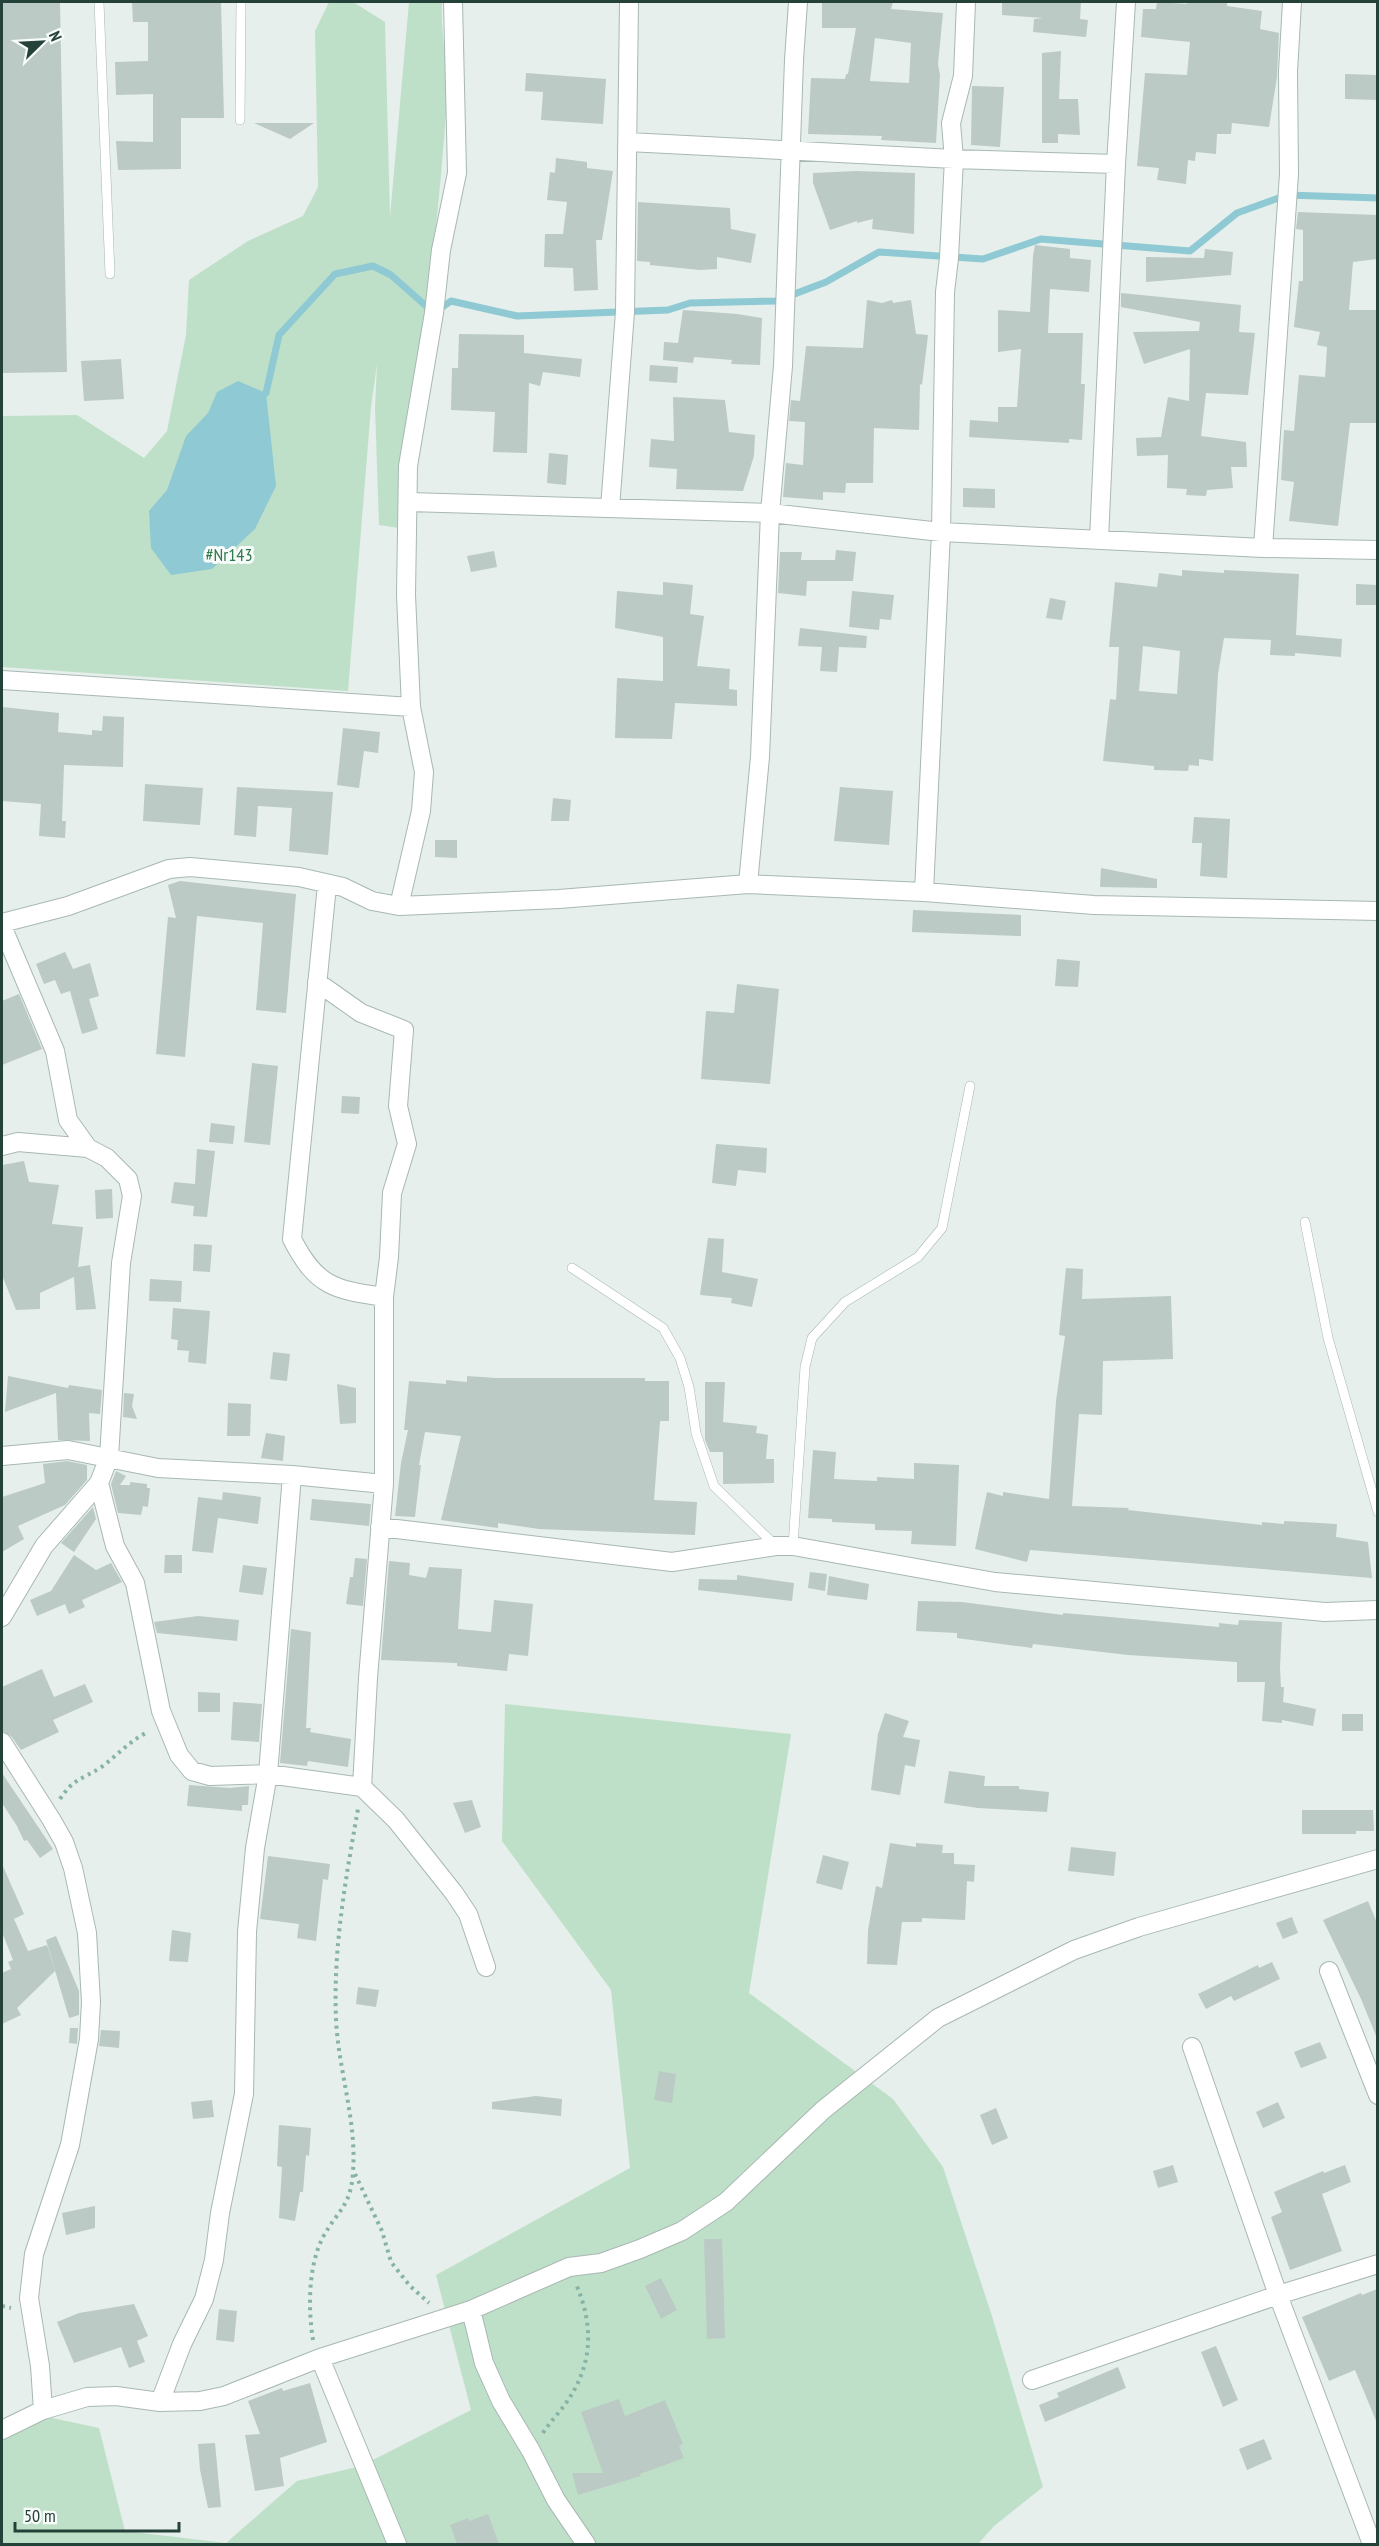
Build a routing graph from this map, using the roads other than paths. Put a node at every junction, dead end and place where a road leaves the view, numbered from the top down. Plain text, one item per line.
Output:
1 (99, 2) edge
2 (241, 2) edge
3 (453, 2) edge
4 (629, 2) edge
5 (798, 2) edge
6 (966, 2) edge
7 (1126, 2) edge
8 (1292, 2) edge
9 (240, 120) dead end
10 (628, 142) junction
11 (790, 149) junction
12 (954, 159) junction
13 (1116, 164) junction
14 (110, 274) dead end
15 (409, 502) junction
16 (610, 508) junction
17 (770, 513) junction
18 (941, 532) junction
19 (1099, 540) junction
20 (1263, 548) junction
21 (1377, 550) edge
22 (2, 680) edge
23 (411, 707) junction
24 (748, 884) junction
25 (327, 885) junction
26 (924, 892) junction
27 (399, 906) junction
28 (1377, 911) edge
29 (2, 928) edge
30 (317, 982) junction
31 (970, 1086) dead end
32 (2, 1146) edge
33 (88, 1148) junction
34 (1305, 1222) dead end
35 (572, 1268) dead end
36 (384, 1297) junction
37 (2, 1456) edge
38 (109, 1457) junction
39 (292, 1475) junction
40 (99, 1483) junction
41 (384, 1484) junction
42 (1377, 1512) edge
43 (380, 1527) junction
44 (784, 1546) junction
45 (1377, 1610) edge
46 (2, 1617) edge
47 (2, 1742) edge
48 (268, 1774) junction
49 (362, 1787) junction
50 (1377, 1859) edge
51 (486, 1967) dead end
52 (1329, 1971) dead end
53 (1192, 2048) dead end
54 (1377, 2095) edge
55 (1377, 2264) edge
56 (1278, 2295) junction
57 (471, 2310) junction
58 (320, 2358) junction
59 (1032, 2380) dead end
60 (160, 2402) junction
61 (43, 2410) junction
62 (2, 2430) edge
63 (398, 2544) edge
64 (586, 2544) edge
65 (1372, 2544) edge

1 - 14 lane
2 - 9 lane
3 - 15 street
4 - 10 street
5 - 11 street
6 - 12 street
7 - 13 street
8 - 20 street
10 - 11 street
10 - 16 street
11 - 12 street
11 - 17 street
12 - 13 street
12 - 18 street
13 - 19 street
15 - 16 street
15 - 23 street
16 - 17 street
17 - 18 street
17 - 24 street
18 - 19 street
18 - 26 street
19 - 20 street
20 - 21 street
22 - 23 street
23 - 27 street
24 - 26 street
24 - 27 street
25 - 27 street
25 - 29 street
25 - 30 street
26 - 28 street
29 - 33 street
30 - 36 street
30 - 36 street
31 - 44 lane
32 - 33 street
33 - 38 street
34 - 42 lane
35 - 44 lane
36 - 41 street
37 - 38 street
38 - 39 street
38 - 40 street
39 - 41 street
39 - 48 street
40 - 46 street
40 - 48 street
41 - 43 street
43 - 44 street
43 - 49 street
44 - 45 street
47 - 61 street
48 - 49 street
48 - 60 street
49 - 51 street
50 - 57 street
52 - 54 street
53 - 56 street
55 - 56 street
56 - 59 street
56 - 65 street
57 - 58 street
57 - 64 street
58 - 60 street
58 - 63 street
60 - 61 street
61 - 62 street

